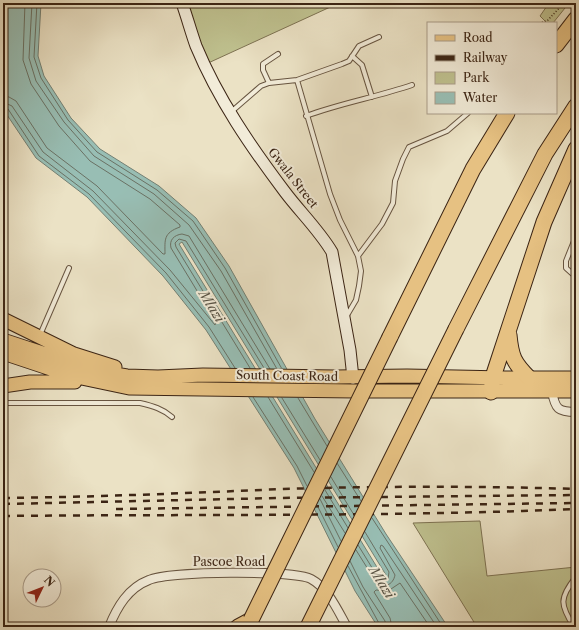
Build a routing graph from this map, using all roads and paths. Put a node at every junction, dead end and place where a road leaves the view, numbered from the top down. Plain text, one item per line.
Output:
1 (182, 3) edge
2 (564, 3) edge
3 (576, 20) edge
4 (543, 22) edge
5 (379, 37) dead end
6 (557, 44) edge
7 (278, 54) dead end
8 (352, 56) junction
9 (297, 80) junction
10 (269, 82) junction
11 (412, 85) dead end
12 (372, 97) junction
13 (576, 106) edge
14 (231, 112) junction
15 (467, 114) edge
16 (506, 114) edge
17 (306, 116) junction
18 (576, 149) edge
19 (576, 236) edge
20 (358, 256) junction
21 (69, 268) dead end
22 (576, 277) edge
23 (345, 319) junction
24 (3, 320) edge
25 (508, 332) junction
26 (39, 338) junction
27 (3, 340) edge
28 (3, 353) edge
29 (186, 375) junction
30 (575, 377) edge
31 (353, 378) junction
32 (529, 378) junction
33 (492, 385) junction
34 (3, 386) edge
35 (129, 388) junction
36 (552, 391) junction
37 (574, 391) edge
38 (3, 402) edge
39 (576, 412) edge
40 (172, 418) dead end
41 (576, 578) edge
42 (245, 625) edge
43 (109, 627) edge
44 (308, 627) edge
45 (348, 627) edge
46 (574, 627) edge

1 - 14 street, Gwala Street
2 - 4 path
3 - 6 highway
5 - 8 lane
7 - 10 lane
8 - 9 lane
8 - 12 lane
9 - 10 lane
9 - 17 lane
10 - 14 lane
11 - 12 lane
12 - 17 lane
13 - 44 highway, bridge
14 - 23 street, Gwala Street
15 - 20 lane
16 - 42 highway, bridge
17 - 20 lane
18 - 25 highway
19 - 22 lane
20 - 23 lane
21 - 26 lane
23 - 31 street, Gwala Street
24 - 26 main road
25 - 32 highway
25 - 33 highway
26 - 29 main road
27 - 29 main road, South Coast Road
28 - 35 main road, South Coast Road
29 - 31 main road, South Coast Road
30 - 32 main road, South Coast Road
30 - 37 lane
31 - 33 main road, South Coast Road
32 - 33 main road, South Coast Road
33 - 35 main road, South Coast Road
33 - 36 main road, South Coast Road
34 - 35 main road
36 - 37 main road, South Coast Road
36 - 39 street
38 - 40 lane
41 - 46 lane
43 - 45 street, Pascoe Road

